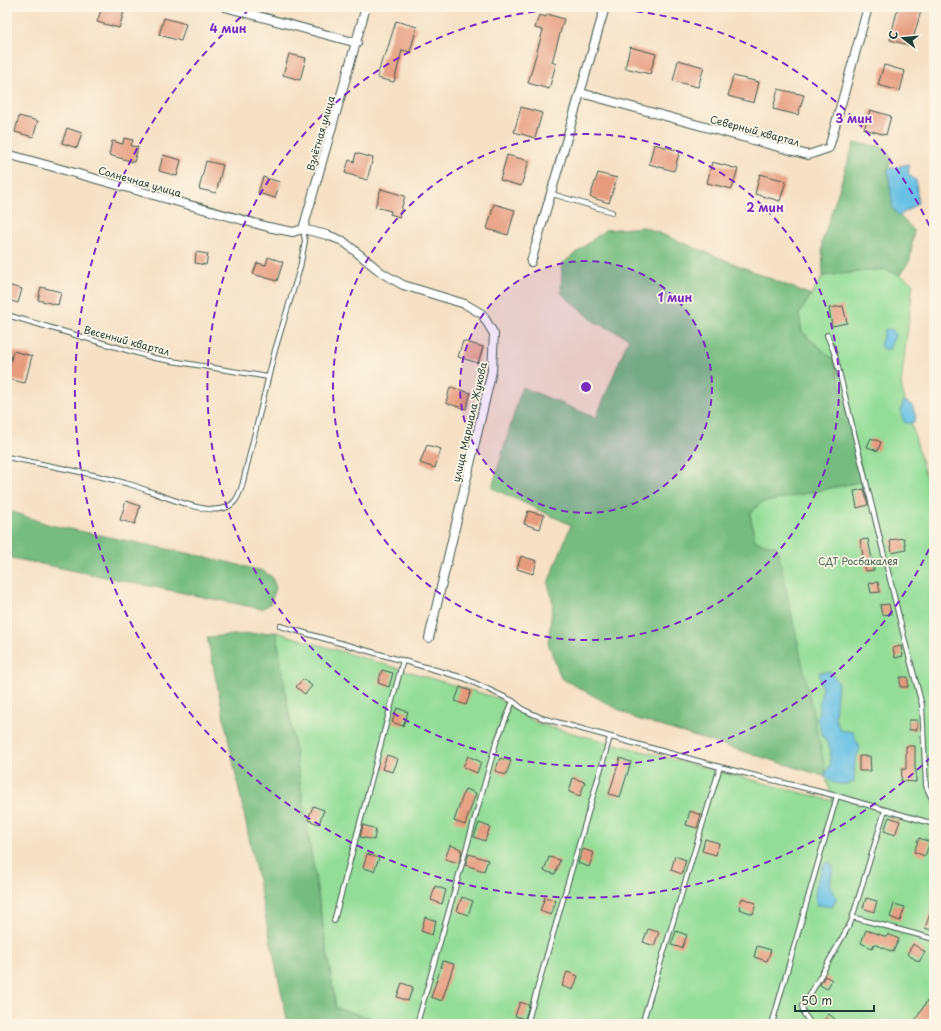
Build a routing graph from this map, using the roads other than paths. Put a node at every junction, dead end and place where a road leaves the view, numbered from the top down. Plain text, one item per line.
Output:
1 (225, 7) edge
2 (366, 7) edge
3 (604, 7) edge
4 (868, 7) edge
5 (356, 43) junction
6 (581, 93) junction
7 (7, 154) edge
8 (552, 194) junction
9 (612, 212) dead end
10 (303, 229) junction
11 (531, 262) dead end
12 (7, 315) edge
13 (827, 335) dead end
14 (268, 377) junction
15 (7, 457) edge
16 (280, 626) dead end
17 (429, 638) dead end
18 (403, 660) junction
19 (513, 701) junction
20 (610, 737) junction
21 (720, 767) junction
22 (837, 796) junction
23 (934, 800) edge
24 (885, 810) junction
25 (934, 824) edge
26 (852, 917) junction
27 (334, 921) dead end
28 (934, 939) edge
29 (417, 1024) edge
30 (527, 1024) edge
31 (642, 1024) edge
32 (772, 1024) edge
33 (811, 1024) edge

1 - 5 street
2 - 5 street, Взлётная улица
3 - 6 street
4 - 6 street, Северный квартал
5 - 10 street, Взлётная улица
6 - 8 street
7 - 10 street, Солнечная улица
8 - 9 lane
8 - 11 street
10 - 14 lane
10 - 17 street, улица Маршала Жукова
12 - 14 lane, Весенний квартал
13 - 23 lane
14 - 15 lane
16 - 18 lane
18 - 19 lane
18 - 27 lane
19 - 20 lane
19 - 29 lane
20 - 21 lane
20 - 30 lane
21 - 22 lane
21 - 31 lane
22 - 24 lane
22 - 32 lane
24 - 25 lane
24 - 26 lane
26 - 28 lane
26 - 33 lane

